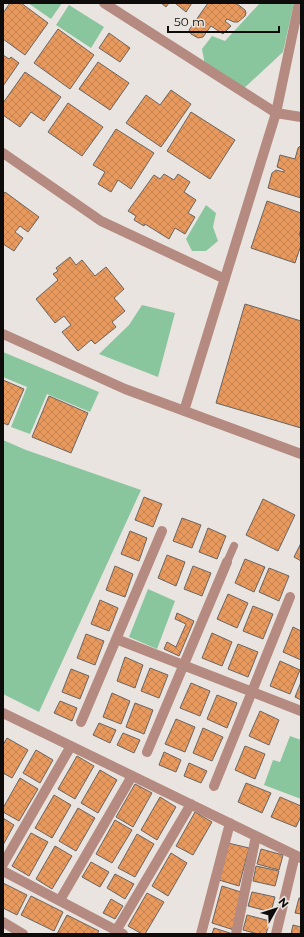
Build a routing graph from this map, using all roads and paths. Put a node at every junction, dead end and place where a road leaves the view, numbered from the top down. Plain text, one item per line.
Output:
1 (104, 3) edge
2 (299, 3) edge
3 (276, 113) junction
4 (301, 116) edge
5 (3, 153) edge
6 (225, 279) junction
7 (3, 334) edge
8 (184, 411) junction
9 (301, 454) edge
10 (162, 531) dead end
11 (234, 546) dead end
12 (227, 562) joint
13 (290, 597) dead end
14 (116, 639) junction
15 (184, 665) junction
16 (252, 692) junction
17 (301, 711) edge
18 (3, 713) edge
19 (81, 722) dead end
20 (71, 746) junction
21 (147, 752) dead end
22 (132, 776) junction
23 (214, 786) dead end
24 (191, 804) junction
25 (230, 823) junction
26 (256, 836) junction
27 (298, 856) edge
28 (3, 864) edge
29 (3, 871) edge
30 (60, 900) junction
31 (3, 922) edge
32 (12, 931) edge
33 (120, 932) edge
34 (23, 934) edge
35 (201, 934) edge
36 (236, 934) edge
37 (276, 934) edge

1 - 3 street
2 - 3 street
3 - 4 street
3 - 6 street
5 - 6 street
6 - 8 street
7 - 8 street
8 - 9 street
10 - 14 street
11 - 12 lane
12 - 15 street
13 - 16 street
14 - 15 street
14 - 19 street
15 - 16 street
15 - 21 street
16 - 17 street
16 - 23 street
18 - 20 street
20 - 22 street
20 - 28 street
22 - 24 street
22 - 30 street
24 - 25 street
24 - 33 street
25 - 26 street
25 - 35 street
26 - 27 street
26 - 36 street
27 - 37 street
29 - 30 street
30 - 33 street
31 - 32 street
32 - 34 street

